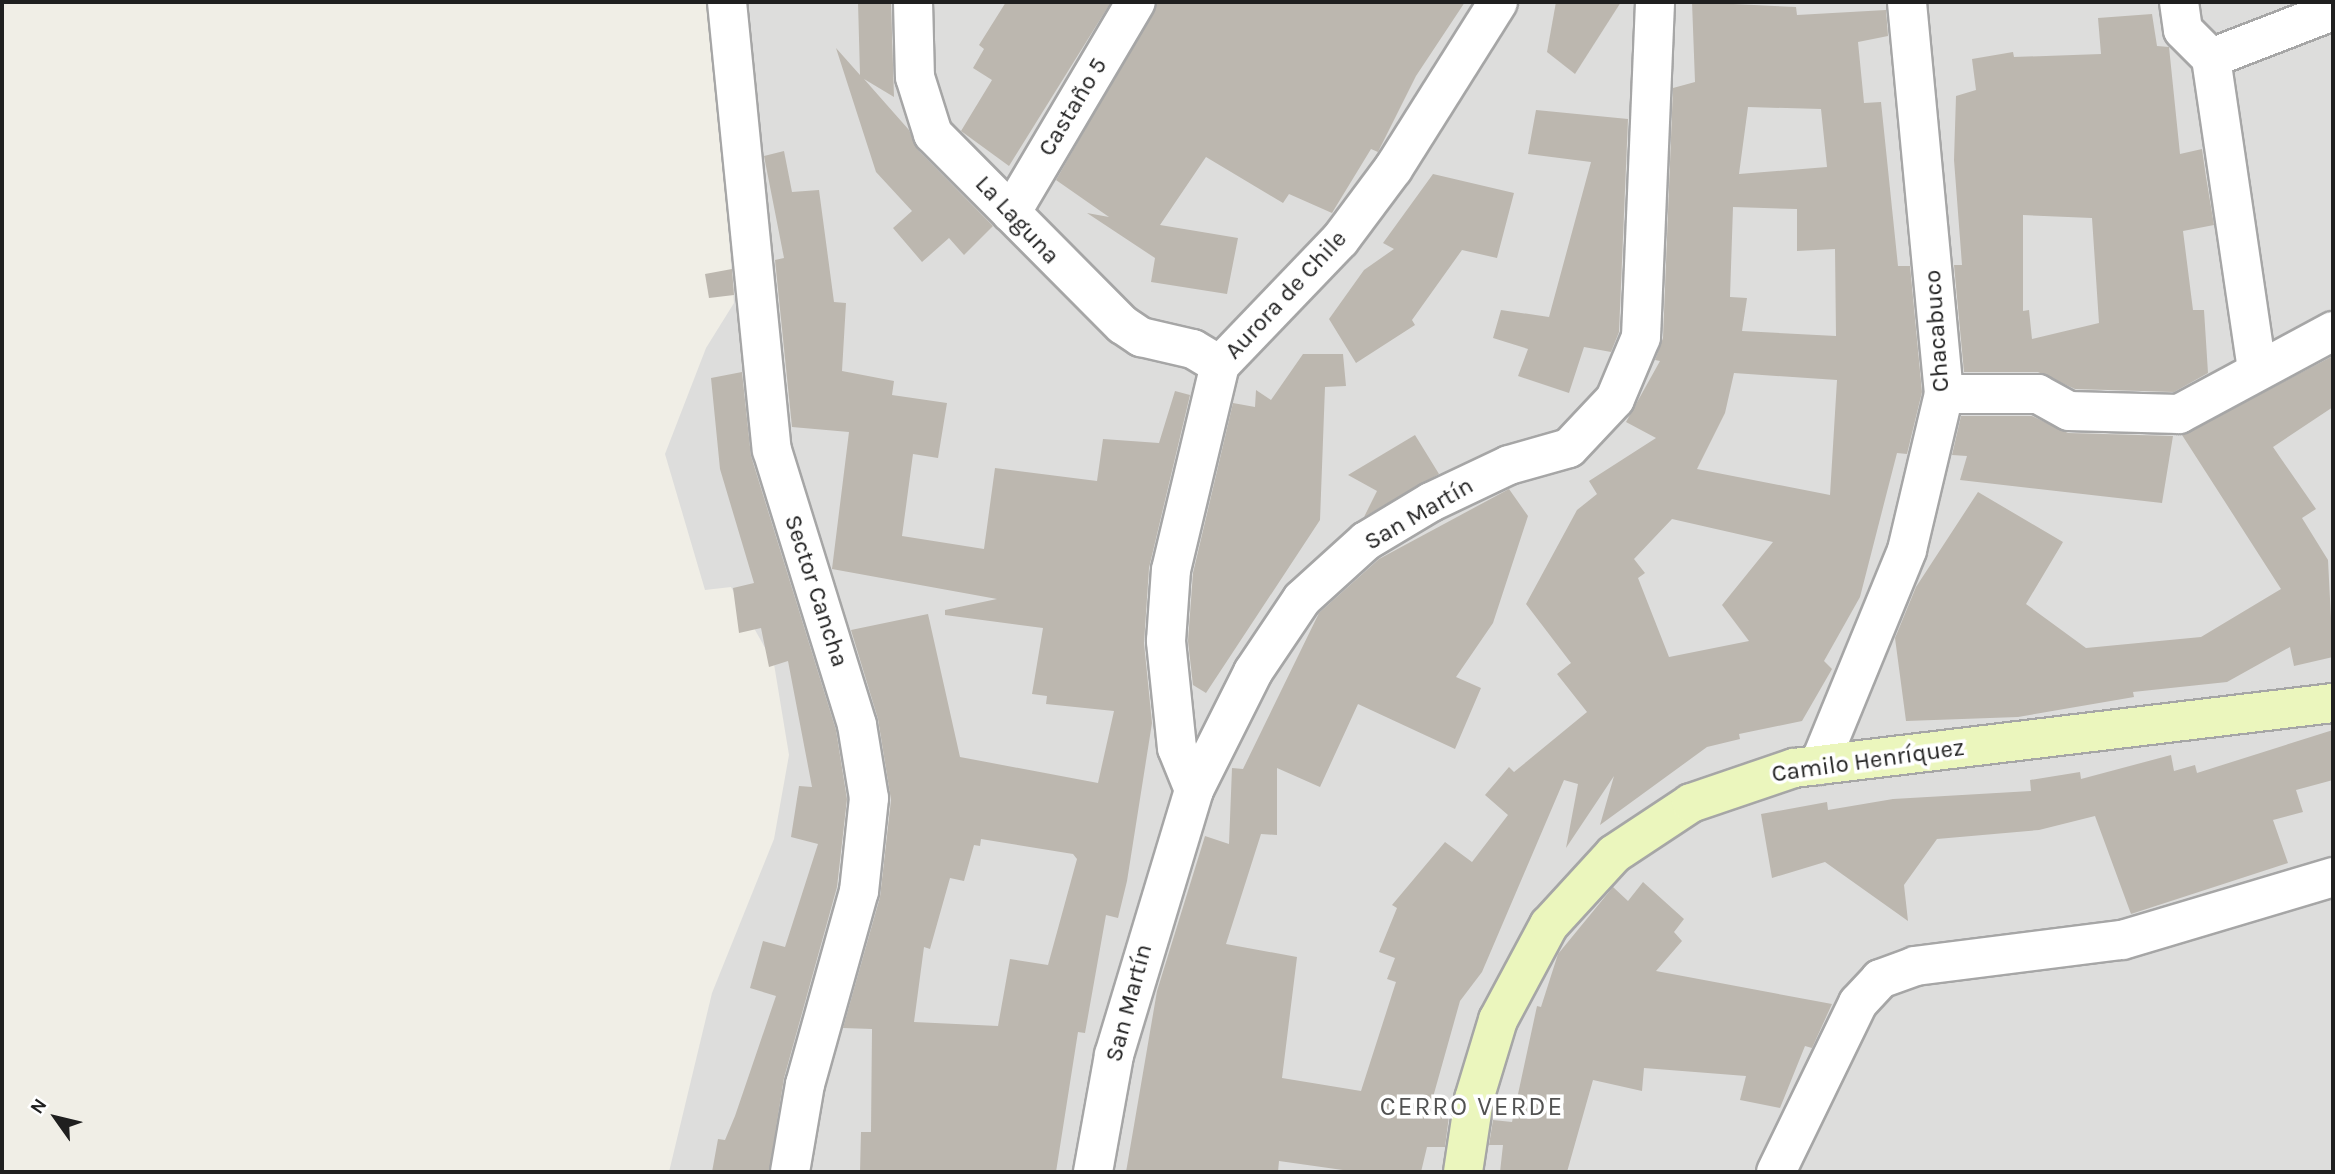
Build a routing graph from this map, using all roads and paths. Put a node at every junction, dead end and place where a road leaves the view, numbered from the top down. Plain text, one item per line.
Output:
1 (727, 2) edge
2 (913, 2) edge
3 (1136, 2) edge
4 (1498, 2) edge
5 (1655, 2) edge
6 (1907, 2) edge
7 (2179, 2) edge
8 (2333, 11) edge
9 (2211, 58) junction
10 (1011, 212) junction
11 (2333, 331) edge
12 (1220, 365) junction
13 (2257, 369) junction
14 (1944, 394) junction
15 (2333, 703) edge
16 (1819, 765) junction
17 (1194, 790) junction
18 (2333, 877) edge
19 (790, 1172) edge
20 (1093, 1172) edge
21 (1463, 1172) edge
22 (1776, 1172) edge

1 - 19 street, Sector Cancha
2 - 10 street, La Laguna
3 - 10 street, Castaño 5
4 - 12 street, Aurora de Chile
5 - 17 street, San Martín
6 - 14 street, Chacabuco
7 - 9 street
8 - 9 street
9 - 13 street
10 - 12 street, La Laguna
11 - 13 street
12 - 17 street, Aurora de Chile
13 - 14 street
14 - 16 street, Chacabuco
15 - 16 street, Camilo Henríquez
16 - 21 street, Camilo Henríquez
17 - 20 street, San Martín
18 - 22 street

